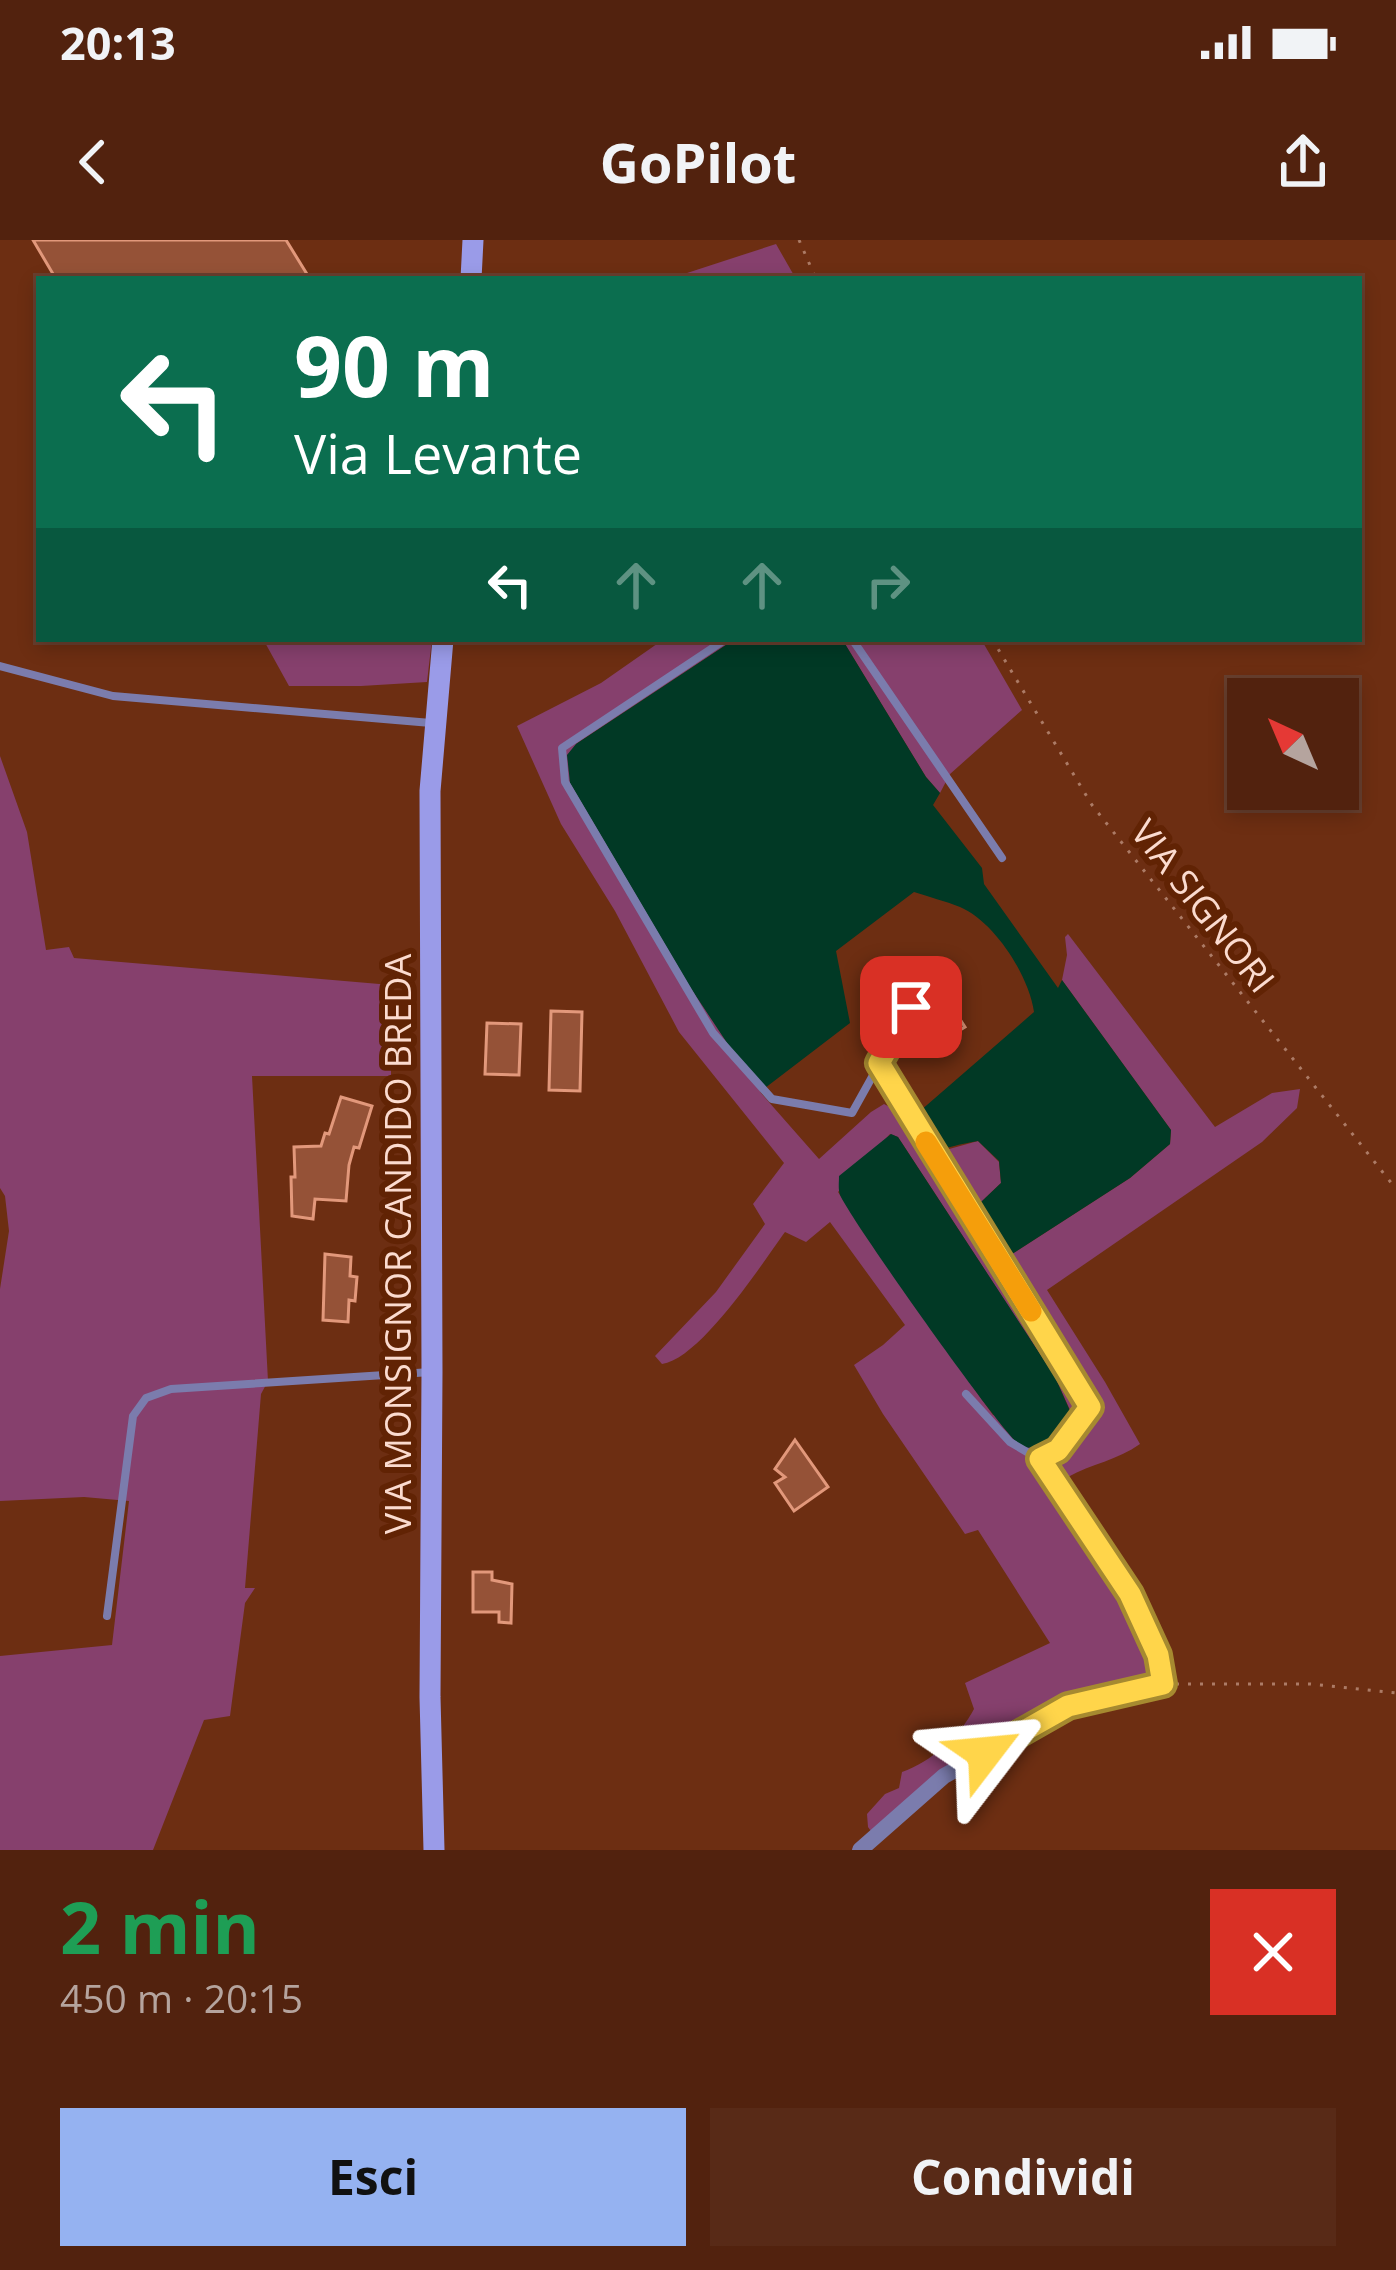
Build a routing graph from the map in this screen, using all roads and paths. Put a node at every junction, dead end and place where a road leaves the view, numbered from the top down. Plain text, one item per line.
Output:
1 (472, 240) edge
2 (800, 240) edge
3 (472, 276) edge
4 (815, 276) edge
5 (443, 642) edge
6 (721, 642) edge
7 (854, 642) edge
8 (994, 642) edge
9 (0, 666) edge
10 (436, 724) junction
11 (1002, 858) dead end
12 (911, 1007) dead end
13 (879, 1063) junction
14 (1396, 1189) edge
15 (432, 1372) junction
16 (966, 1394) dead end
17 (1040, 1459) junction
18 (1130, 1594) joint
19 (107, 1616) dead end
20 (1163, 1684) junction
21 (1396, 1693) edge
22 (434, 1850) edge
23 (860, 1850) edge

1 - 3 main road
2 - 4 path
5 - 10 main road, VIA MONSIGNOR CANDIDO BREDA
6 - 13 lane
7 - 11 lane
8 - 14 path, VIA SIGNORI
9 - 10 lane
10 - 15 main road, VIA MONSIGNOR CANDIDO BREDA
12 - 13 lane
13 - 17 lane
15 - 19 lane
15 - 22 main road, VIA MONSIGNOR CANDIDO BREDA
16 - 17 lane
17 - 18 lane
18 - 20 street
20 - 21 path
20 - 23 street

